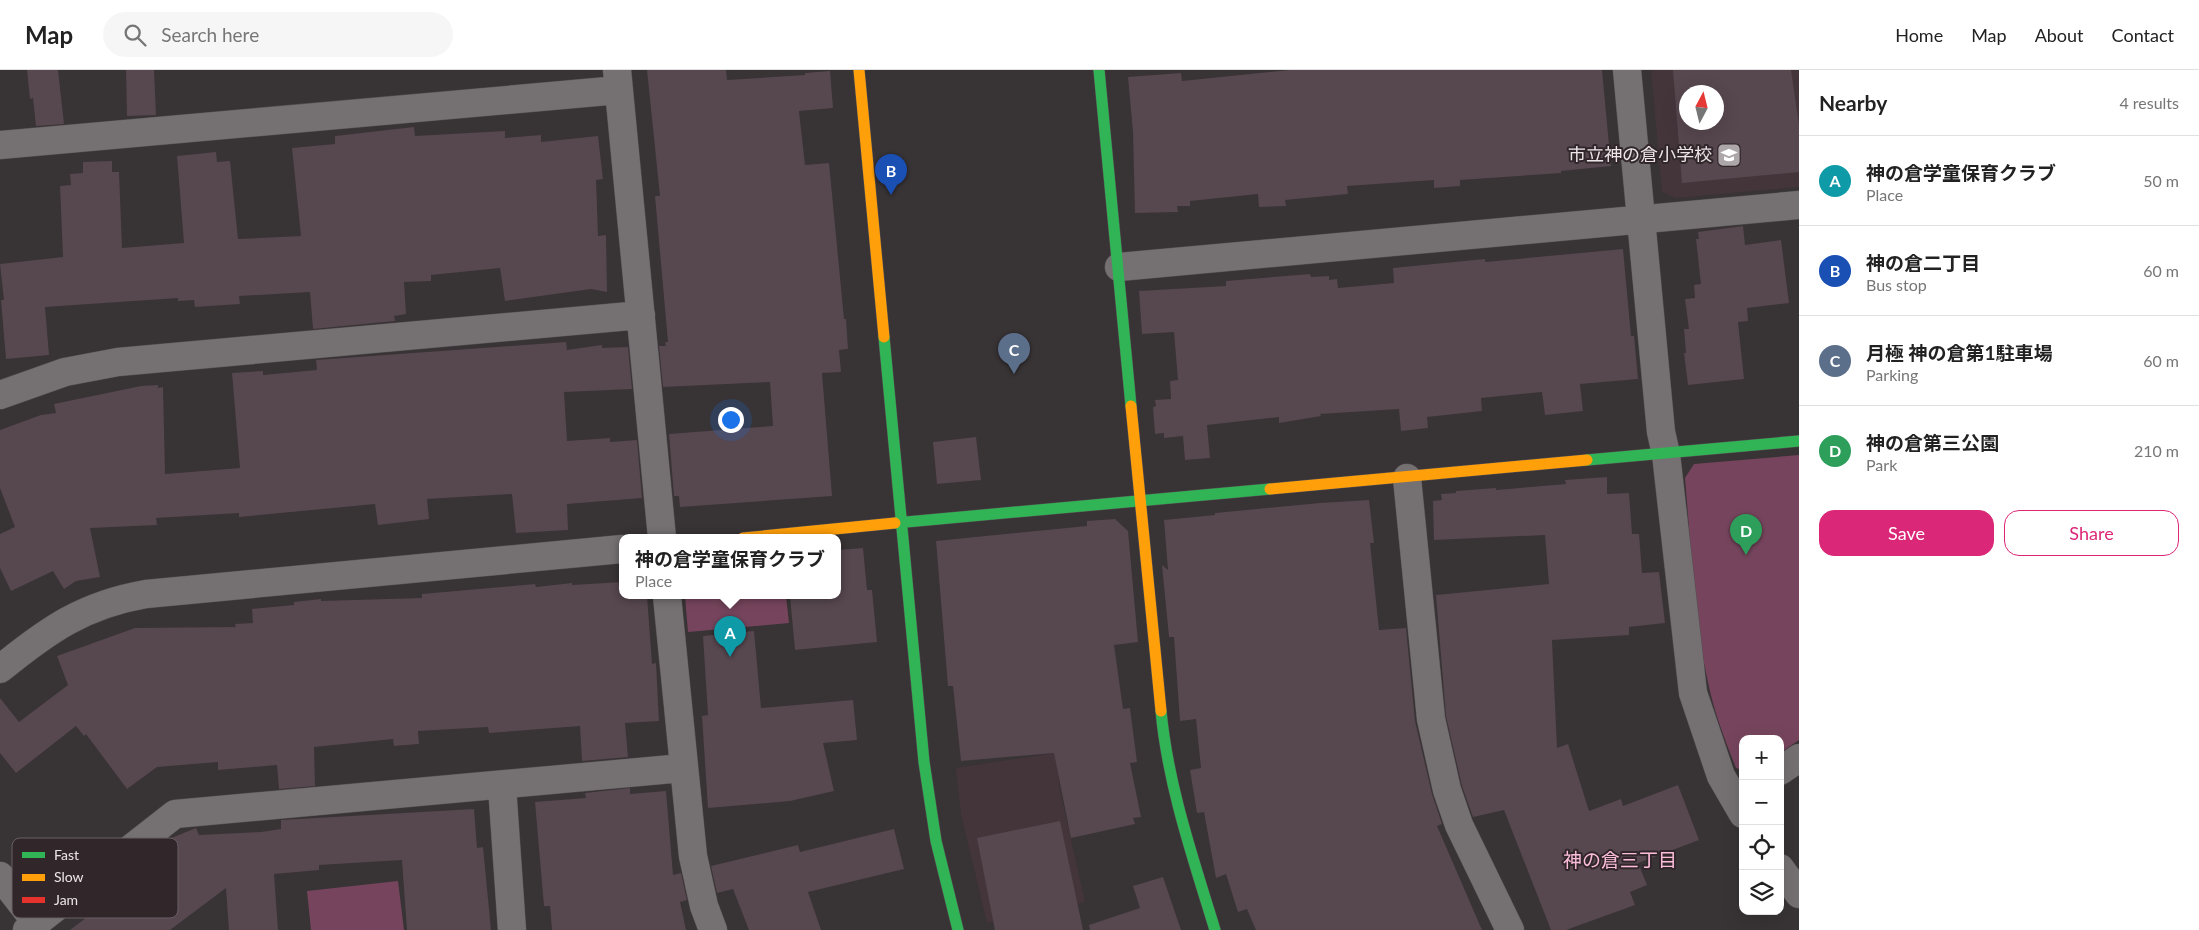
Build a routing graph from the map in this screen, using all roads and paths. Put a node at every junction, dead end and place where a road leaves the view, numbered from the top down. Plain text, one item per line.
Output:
1 (859, 70) edge
2 (1100, 70) edge
3 (1627, 70) edge
4 (618, 80) edge
5 (0, 145) edge
6 (1799, 205) edge
7 (1640, 218) junction
8 (1119, 267) junction
9 (641, 315) junction
10 (0, 395) edge
11 (1799, 442) edge
12 (1666, 454) junction
13 (1407, 478) junction
14 (1141, 501) junction
15 (902, 522) junction
16 (662, 534) edge
17 (783, 534) edge
18 (619, 549) edge
19 (667, 599) edge
20 (4, 658) edge
21 (1799, 758) edge
22 (683, 768) junction
23 (1784, 768) edge
24 (502, 786) junction
25 (1739, 803) edge
26 (145, 838) edge
27 (1781, 870) edge
28 (0, 876) edge
29 (1799, 894) edge
30 (12, 895) edge
31 (41, 918) edge
32 (31, 926) edge
33 (512, 930) edge
34 (712, 930) edge
35 (958, 930) edge
36 (1215, 930) edge
37 (1510, 930) edge

1 - 15 street
2 - 8 street
3 - 7 street
4 - 5 street
4 - 9 street
6 - 7 street
7 - 8 street
7 - 12 street
8 - 14 street
9 - 10 street
9 - 16 street
11 - 12 street
12 - 13 street
12 - 25 street
13 - 14 street
13 - 37 street
14 - 15 street
14 - 36 street
15 - 17 street
15 - 35 street
18 - 20 street
19 - 22 street
21 - 23 street
22 - 24 street
22 - 34 street
24 - 26 street
24 - 33 street
27 - 29 street
28 - 30 street
31 - 32 street

